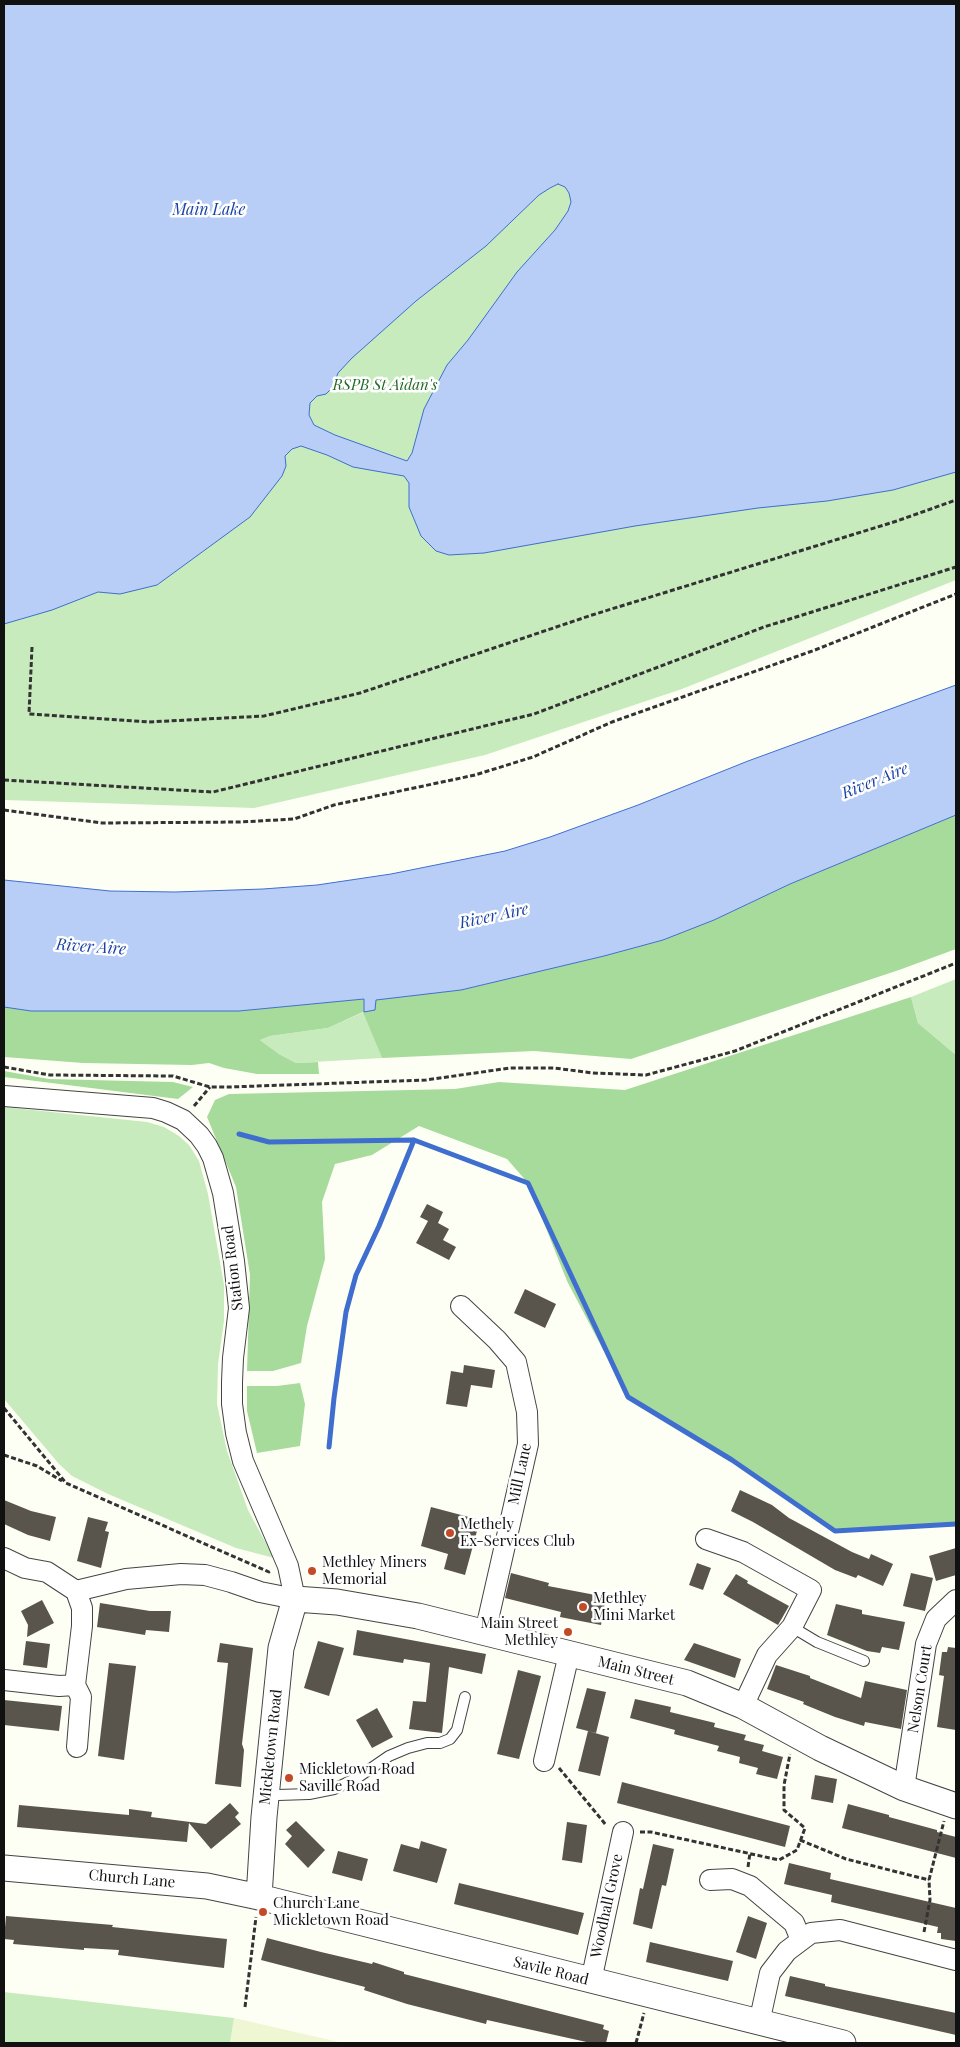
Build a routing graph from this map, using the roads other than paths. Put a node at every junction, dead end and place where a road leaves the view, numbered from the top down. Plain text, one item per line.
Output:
1 (4, 1096) edge
2 (461, 1306) dead end
3 (706, 1539) dead end
4 (4, 1558) edge
5 (76, 1591) junction
6 (295, 1599) junction
7 (956, 1600) edge
8 (792, 1627) junction
9 (485, 1633) junction
10 (569, 1654) junction
11 (864, 1661) dead end
12 (4, 1680) edge
13 (75, 1685) junction
14 (466, 1697) dead end
15 (744, 1706) junction
16 (78, 1747) dead end
17 (544, 1761) road end
18 (904, 1788) junction
19 (266, 1793) junction
20 (952, 1805) edge
21 (623, 1832) road end
22 (4, 1868) edge
23 (710, 1880) dead end
24 (259, 1897) junction
25 (801, 1940) junction
26 (956, 1960) edge
27 (592, 1981) junction
28 (759, 2023) junction
29 (831, 2042) edge

1 - 6 street, Station Road
2 - 9 street, Mill Lane
3 - 8 street
4 - 5 street
5 - 6 street
5 - 13 street
6 - 9 street, Main Street
6 - 19 street, Mickletown Road
7 - 18 street, Nelson Court
8 - 11 lane
8 - 15 street
9 - 10 street, Main Street
10 - 15 street, Main Street
10 - 17 street
12 - 13 street
13 - 16 street
14 - 19 lane
15 - 18 street, Main Street
18 - 20 street, Main Street
19 - 24 street, Mickletown Road
21 - 27 street, Woodhall Grove
22 - 24 street, Church Lane
23 - 25 street
24 - 27 street, Savile Road
25 - 26 street
25 - 28 street
27 - 28 street, Savile Road
28 - 29 street, Savile Road

